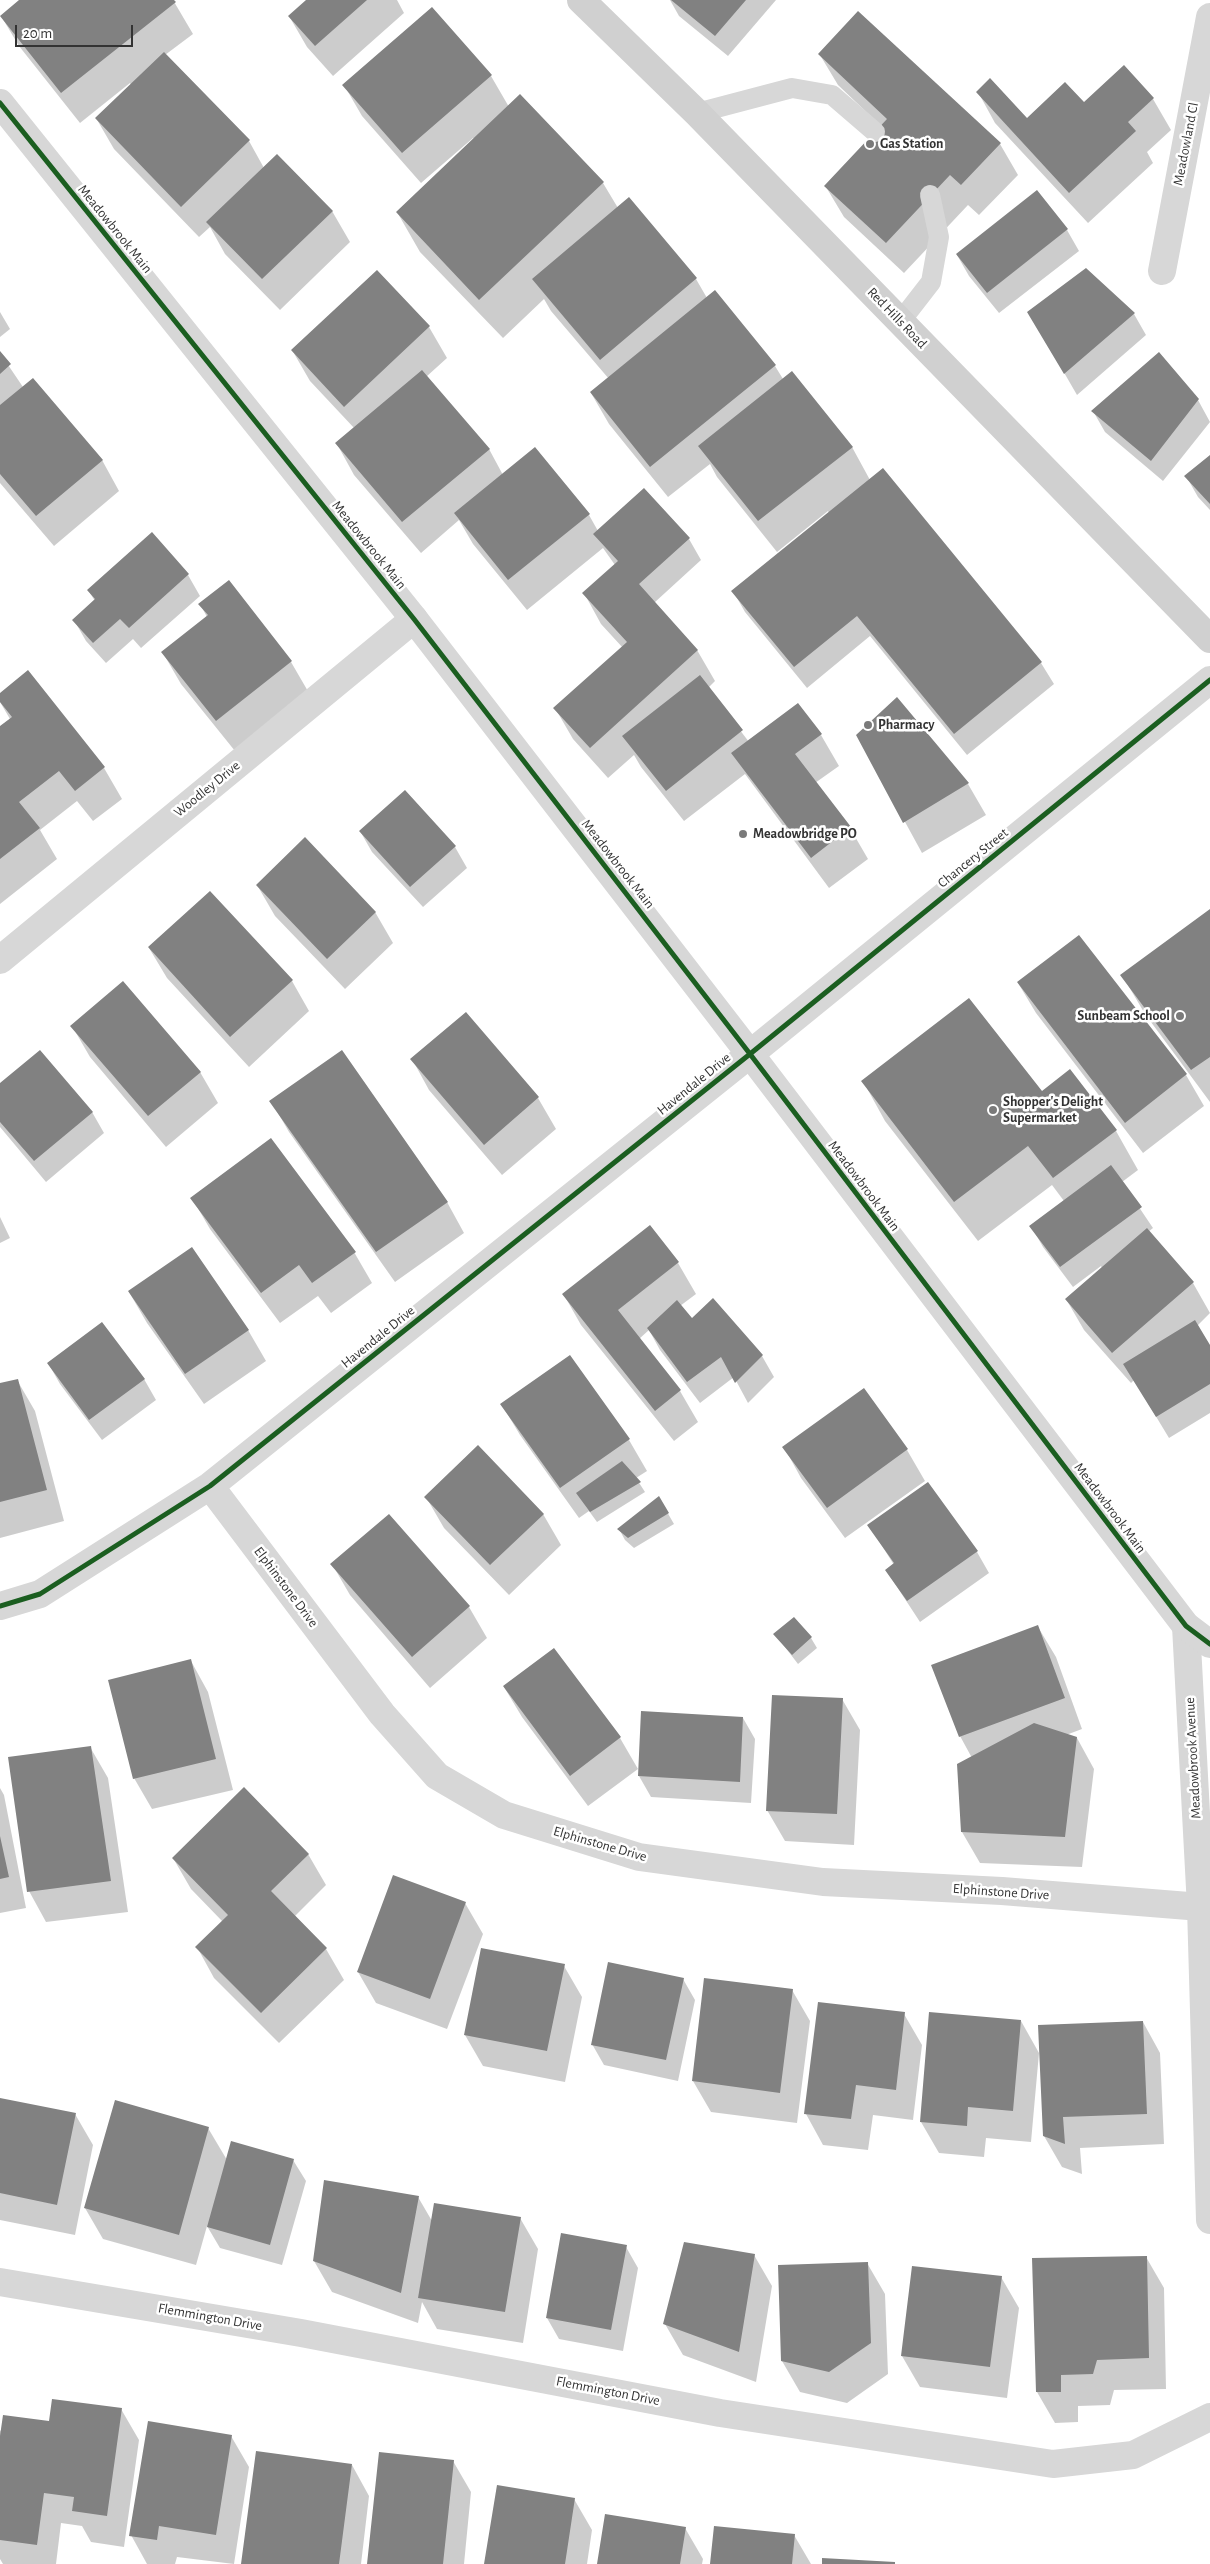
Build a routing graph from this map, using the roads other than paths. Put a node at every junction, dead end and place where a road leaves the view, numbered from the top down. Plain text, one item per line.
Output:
1 (581, 0) edge
2 (1210, 18) edge
3 (0, 103) edge
4 (697, 112) junction
5 (875, 132) dead end
6 (930, 195) dead end
7 (1162, 271) dead end
8 (900, 322) junction
9 (414, 619) junction
10 (1210, 639) edge
11 (1210, 680) edge
12 (0, 960) edge
13 (750, 1054) junction
14 (210, 1486) junction
15 (0, 1606) edge
16 (1186, 1626) junction
17 (1210, 1644) edge
18 (1201, 1907) junction
19 (1210, 2220) edge
20 (0, 2282) edge
21 (1210, 2418) edge

1 - 4 main road, Red Hills Road
2 - 7 street, Meadowland Cl
3 - 9 street, Meadowbrook Main
4 - 5 lane
4 - 8 main road, Red Hills Road
6 - 8 lane
8 - 10 main road, Red Hills Road
9 - 12 street, Woodley Drive
9 - 13 street, Meadowbrook Main
11 - 13 street, Chancery Street
13 - 14 street, Havendale Drive
13 - 16 street, Meadowbrook Main
14 - 15 street, Havendale Drive
14 - 18 street, Elphinstone Drive
16 - 17 street, Meadowbrook Main
16 - 18 street, Meadowbrook Avenue
18 - 19 street, Meadowbrook Avenue
20 - 21 street, Flemmington Drive

